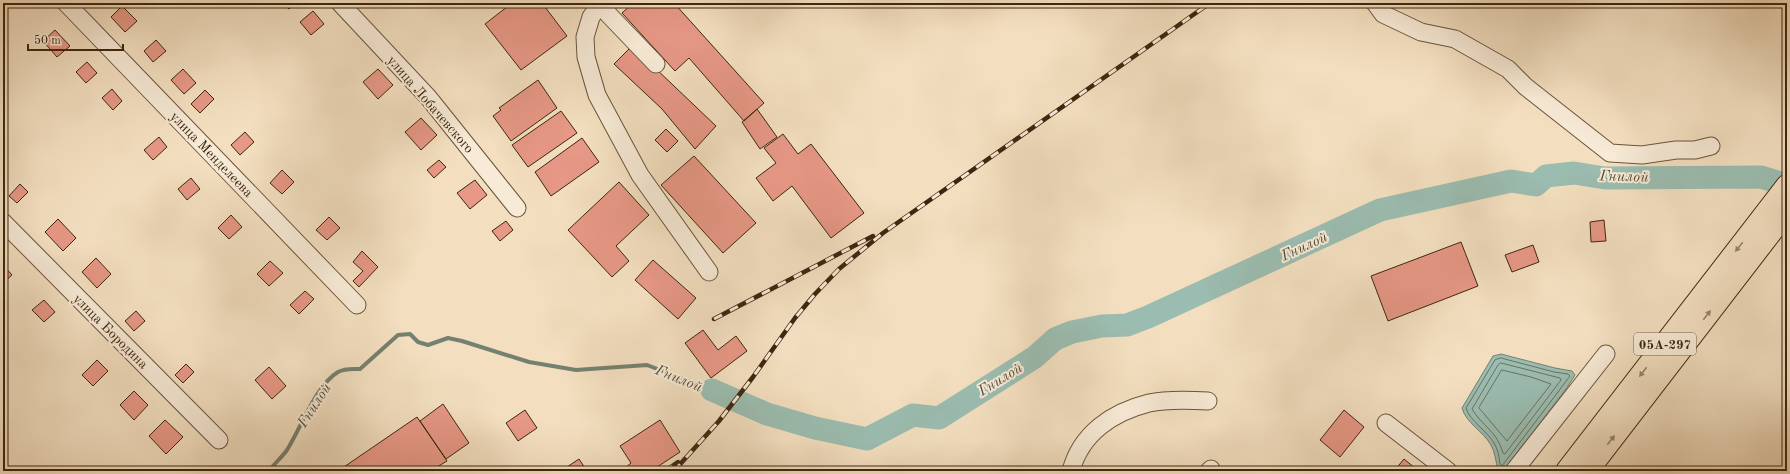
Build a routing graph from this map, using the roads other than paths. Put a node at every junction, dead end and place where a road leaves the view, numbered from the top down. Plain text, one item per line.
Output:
1 (66, 3) edge
2 (340, 3) edge
3 (601, 3) edge
4 (605, 3) edge
5 (1375, 3) edge
6 (656, 64) dead end
7 (1711, 146) dead end
8 (1787, 186) edge
9 (517, 208) dead end
10 (1776, 217) edge
11 (3, 222) edge
12 (709, 272) dead end
13 (357, 305) dead end
14 (1606, 354) dead end
15 (1208, 401) dead end
16 (1386, 423) dead end
17 (219, 440) dead end
18 (1071, 471) edge
19 (1448, 471) edge
20 (1514, 471) edge
21 (1567, 471) edge
22 (1587, 471) edge

1 - 13 street, улица Менделеева
2 - 9 street, улица Лобачевского
3 - 12 street
4 - 6 street
5 - 7 street
8 - 10 highway, 05А-297
10 -> 21 highway, 05А-297
22 -> 10 highway, 05А-297
11 - 17 street, улица Бородина
14 - 20 street
15 - 18 street
16 - 19 street

